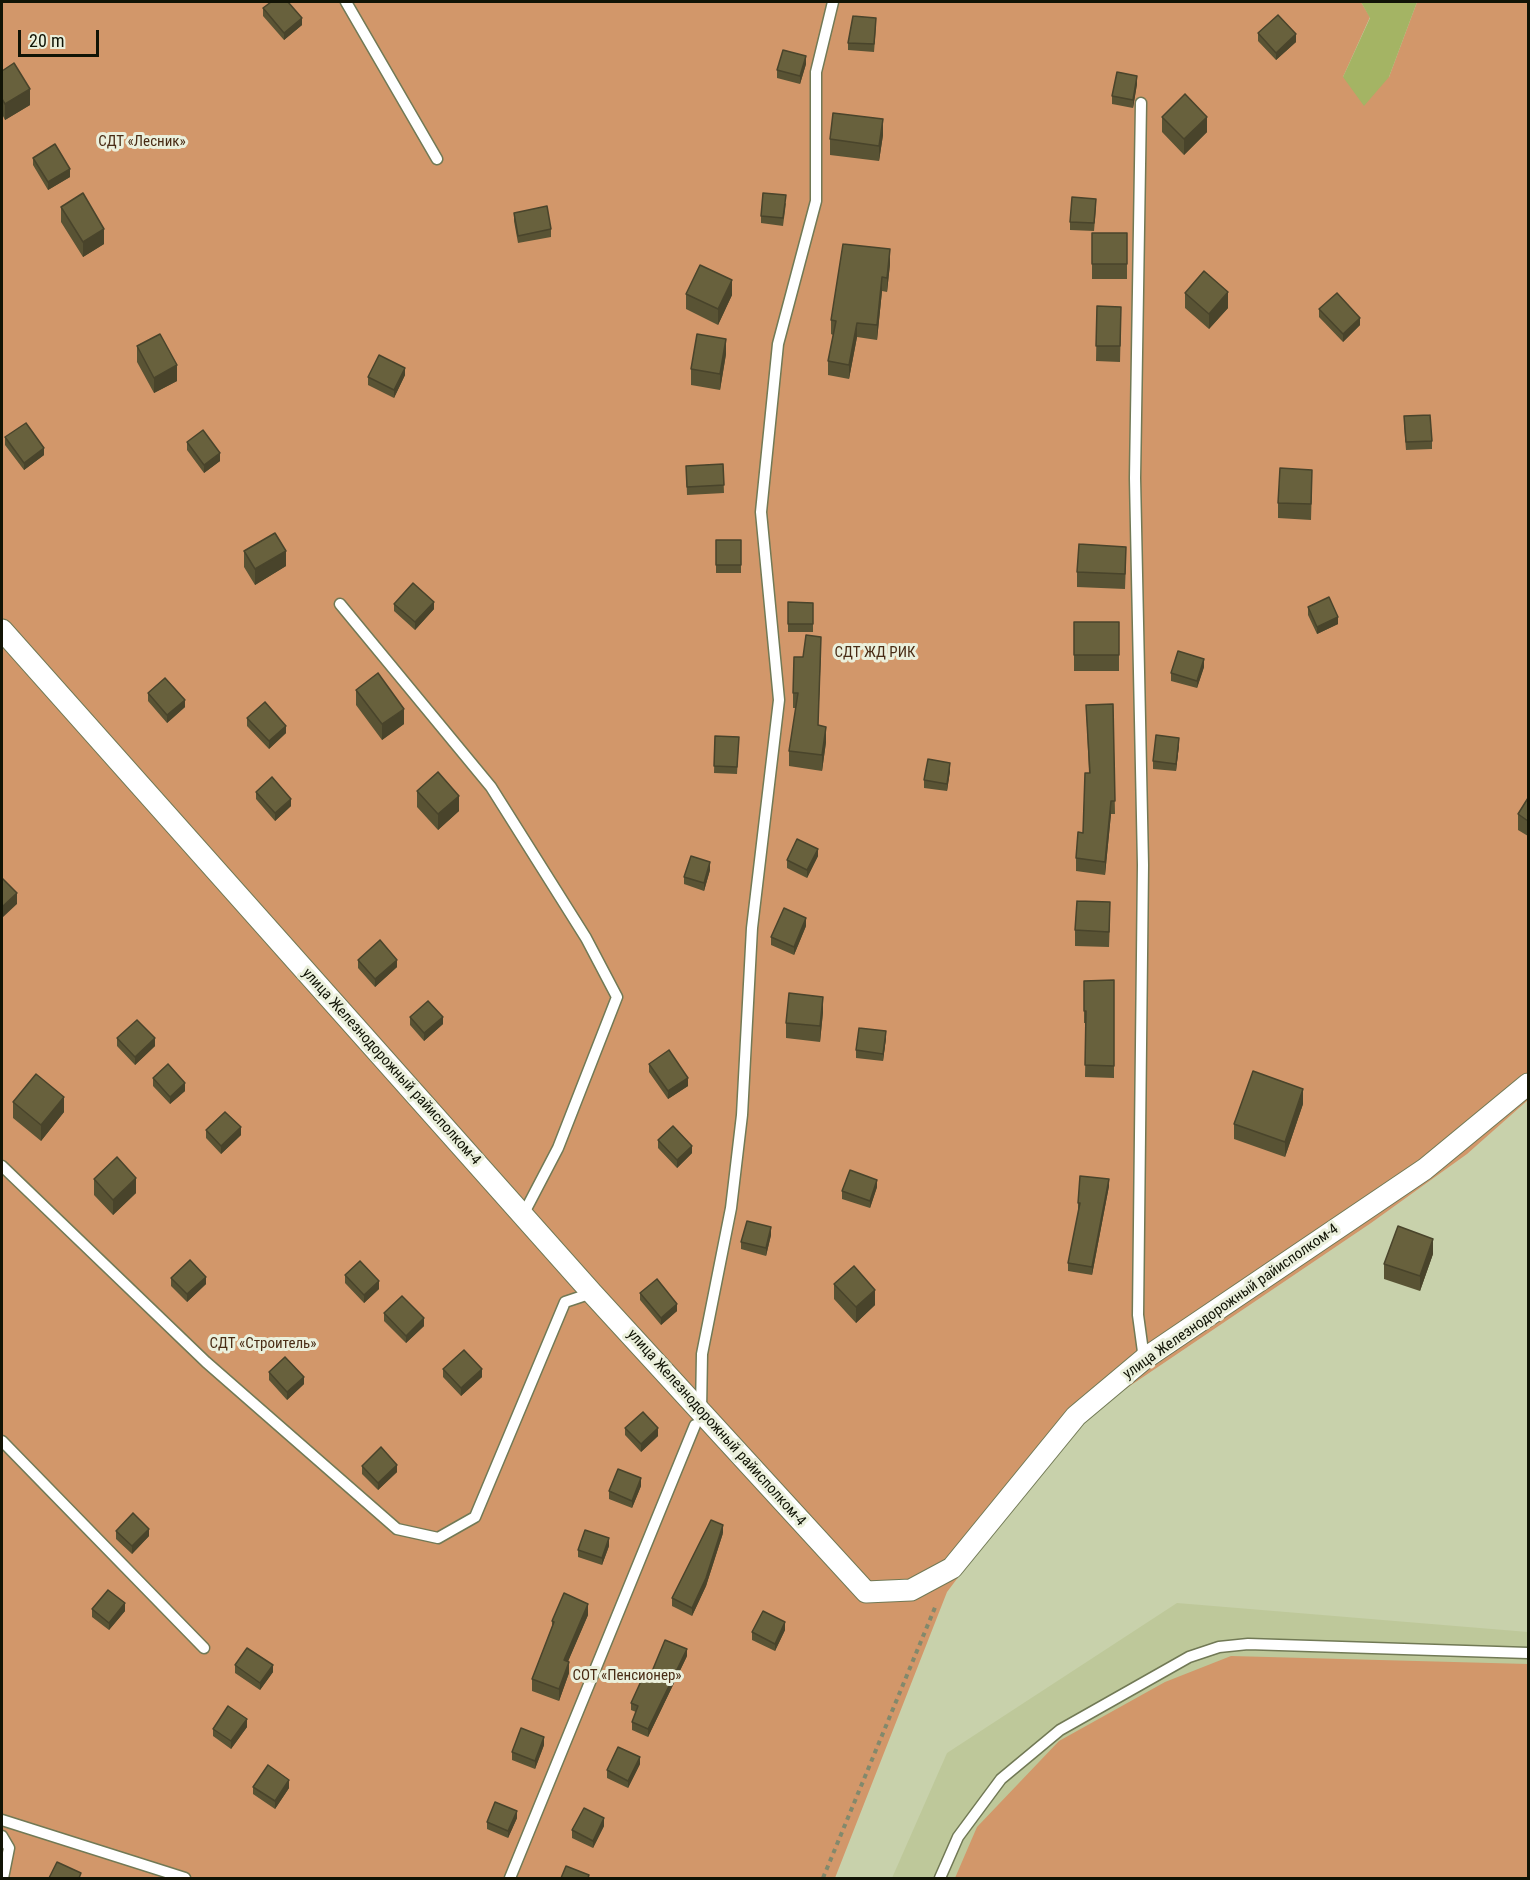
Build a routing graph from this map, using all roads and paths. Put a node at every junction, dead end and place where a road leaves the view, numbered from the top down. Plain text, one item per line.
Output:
1 (346, 2) edge
2 (833, 2) edge
3 (1142, 103) dead end
4 (437, 159) dead end
5 (340, 604) dead end
6 (2, 630) edge
7 (1528, 1084) edge
8 (2, 1166) edge
9 (523, 1215) junction
10 (592, 1293) junction
11 (1144, 1359) junction
12 (698, 1418) junction
13 (2, 1441) edge
14 (952, 1568) junction
15 (204, 1648) dead end
16 (1528, 1653) edge
17 (2, 1820) edge
18 (2, 1836) edge
19 (3, 1878) edge
20 (185, 1878) edge
21 (510, 1878) edge
22 (823, 1878) edge
23 (940, 1878) edge

1 - 4 lane
2 - 12 lane
3 - 11 lane
5 - 9 lane
6 - 9 street, улица Железнодорожный райисполком-4
7 - 11 street, улица Железнодорожный райисполком-4
8 - 10 lane
9 - 10 street, улица Железнодорожный райисполком-4
10 - 12 street, улица Железнодорожный райисполком-4
11 - 14 street, улица Железнодорожный райисполком-4
12 - 14 street, улица Железнодорожный райисполком-4
12 - 21 lane
13 - 15 lane
14 - 22 path
16 - 23 lane
17 - 20 lane
18 - 19 lane

